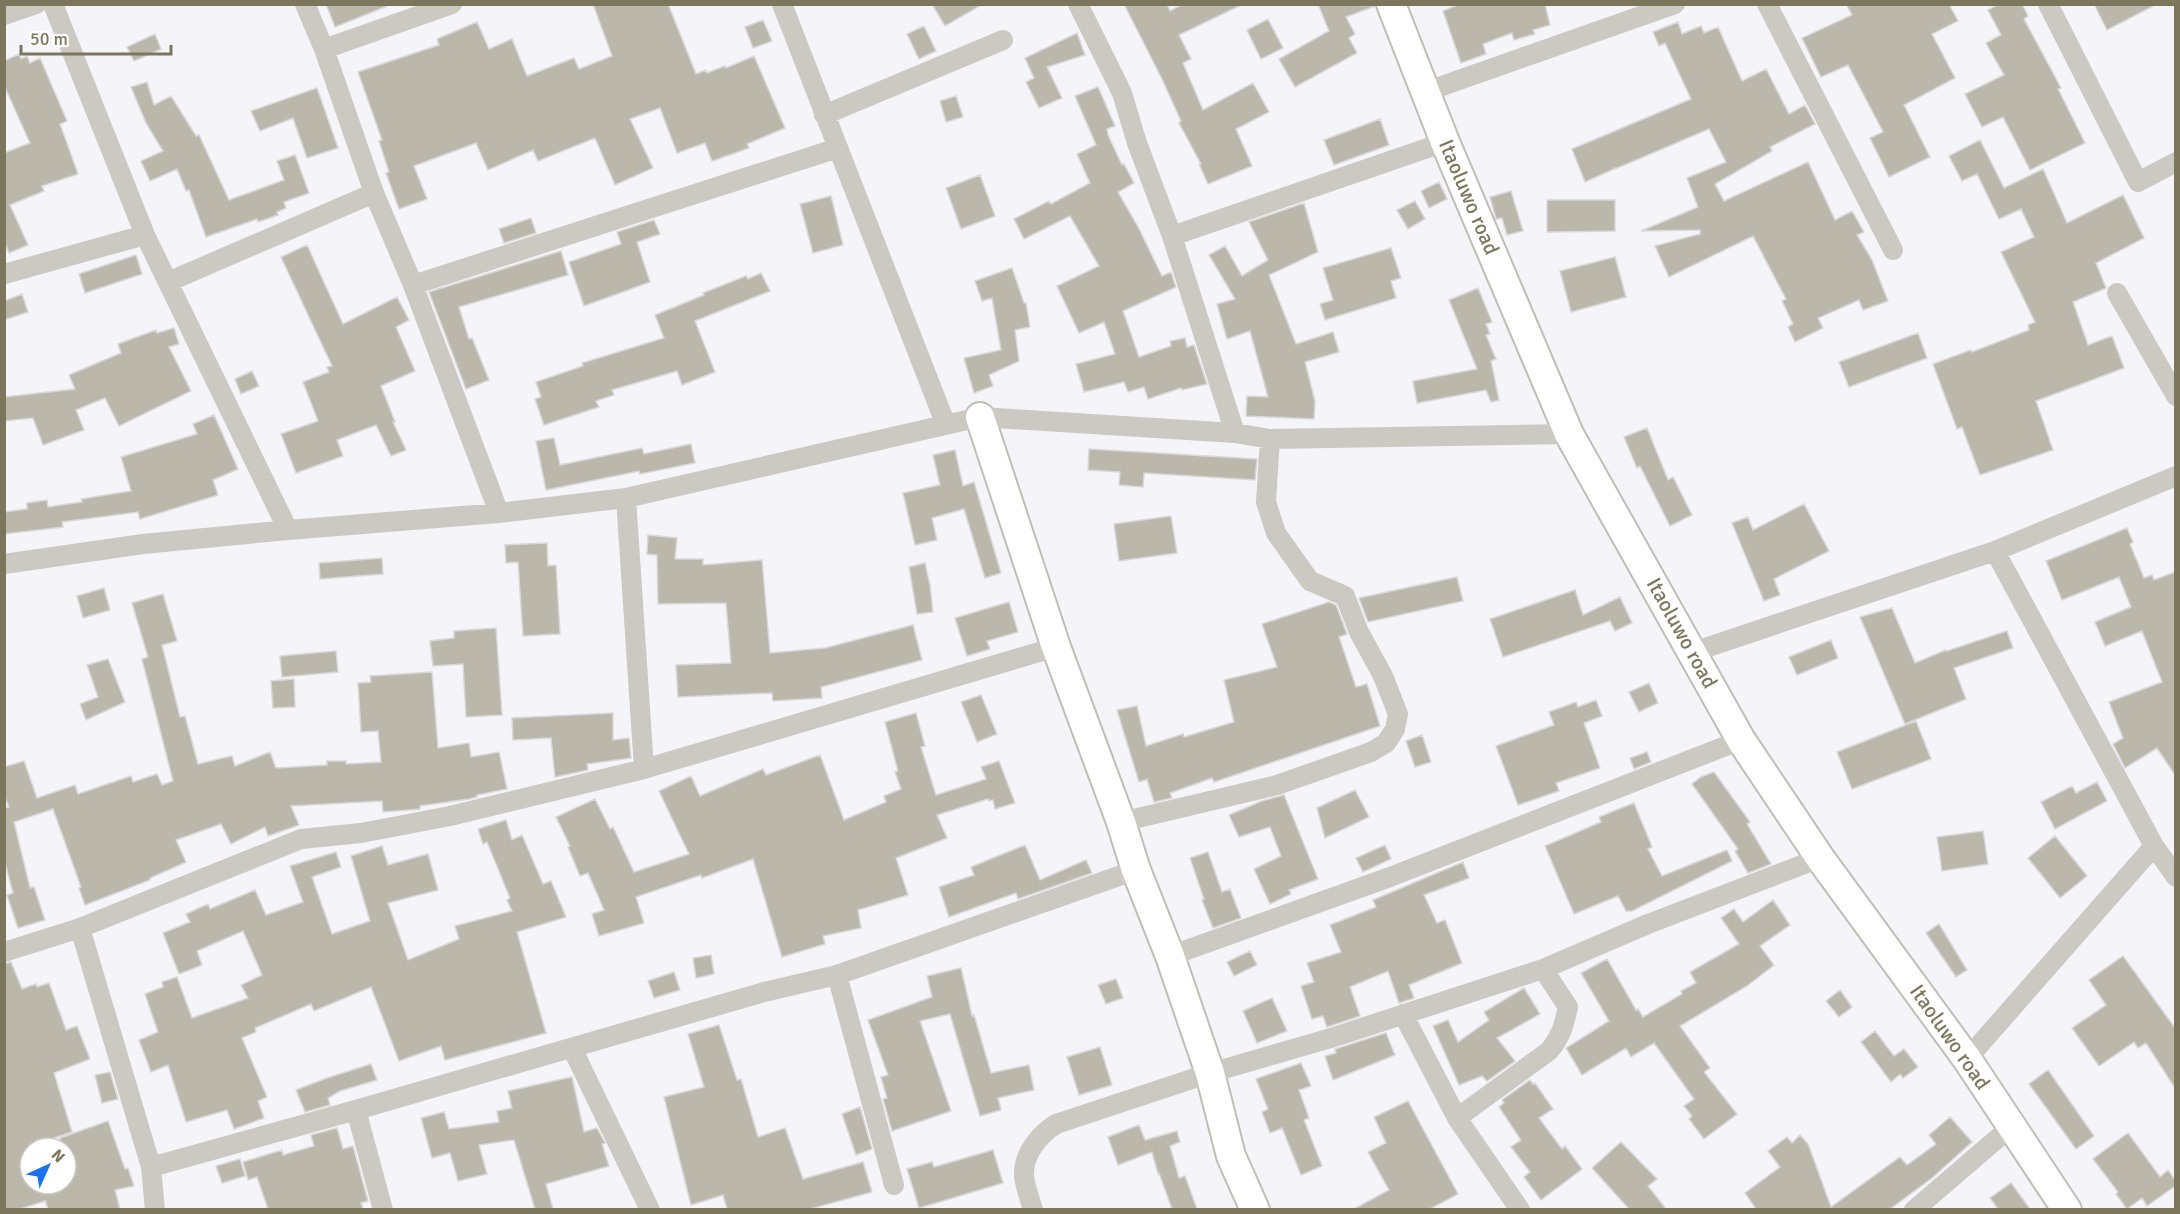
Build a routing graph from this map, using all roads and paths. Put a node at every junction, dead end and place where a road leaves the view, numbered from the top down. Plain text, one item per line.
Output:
1 (36, 4) edge
2 (53, 4) edge
3 (305, 4) edge
4 (452, 4) edge
5 (782, 4) edge
6 (1078, 4) edge
7 (1391, 4) edge
8 (1675, 4) edge
9 (1767, 4) edge
10 (2048, 4) edge
11 (4, 15) edge
12 (1003, 40) dead end
13 (324, 49) junction
14 (1425, 92) junction
15 (824, 115) junction
16 (1445, 142) junction
17 (838, 148) junction
18 (2175, 162) edge
19 (374, 193) junction
20 (145, 235) junction
21 (1172, 236) junction
22 (1893, 250) dead end
23 (4, 274) edge
24 (168, 282) junction
25 (413, 285) junction
26 (2117, 293) dead end
27 (2175, 396) edge
28 (980, 417) junction
29 (946, 425) junction
30 (1234, 433) junction
31 (1569, 434) junction
32 (1270, 439) junction
33 (2175, 476) edge
34 (626, 498) junction
35 (499, 513) junction
36 (288, 530) junction
37 (1995, 551) junction
38 (4, 564) edge
39 (1056, 647) junction
40 (1693, 652) junction
41 (1741, 740) junction
42 (644, 770) junction
43 (1122, 822) junction
44 (2154, 846) junction
45 (1820, 858) junction
46 (1136, 870) junction
47 (2175, 877) edge
48 (80, 928) junction
49 (4, 952) edge
50 (1170, 956) junction
51 (1543, 969) junction
52 (837, 975) junction
53 (1403, 1014) junction
54 (572, 1048) junction
55 (1967, 1059) junction
56 (1210, 1073) junction
57 (356, 1110) junction
58 (1457, 1118) junction
59 (2012, 1126) junction
60 (151, 1167) junction
61 (894, 1185) dead end
62 (155, 1209) edge
63 (383, 1209) edge
64 (650, 1209) edge
65 (1033, 1209) edge
66 (1255, 1209) edge
67 (1520, 1209) edge
68 (1914, 1209) edge
69 (2067, 1209) edge

1 - 11 street
2 - 20 street
3 - 13 street
4 - 13 street
5 - 15 street
6 - 21 street
7 - 14 street, Itaoluwo road
8 - 14 street
9 - 22 street
10 - 18 street
12 - 15 street
13 - 19 street
14 - 16 street, Itaoluwo road
15 - 17 street
16 - 21 street
16 - 31 street, Itaoluwo road
17 - 25 street
17 - 29 street
19 - 24 street
19 - 25 street
20 - 23 street
20 - 24 street
21 - 30 street
24 - 36 street
25 - 35 street
26 - 27 street
28 - 29 street
28 - 30 street
28 - 39 street
29 - 34 street
30 - 32 street
31 - 32 street
31 - 40 street, Itaoluwo road
32 - 43 street
33 - 37 street
34 - 35 street
34 - 42 street
35 - 36 street
36 - 38 street
37 - 40 street
37 - 44 street
39 - 42 street
39 - 43 street
40 - 41 street, Itaoluwo road
41 - 45 street, Itaoluwo road
41 - 50 street
42 - 48 street
43 - 46 street
44 - 47 street
44 - 55 street
45 - 51 street
45 - 55 street, Itaoluwo road
46 - 50 street
46 - 52 street
48 - 49 street
48 - 60 street
50 - 56 street
51 - 53 street
51 - 58 street
52 - 54 street
52 - 61 street
53 - 56 street
53 - 58 street
54 - 57 street
54 - 64 street
55 - 59 street, Itaoluwo road
56 - 65 street
56 - 66 street
57 - 60 street
57 - 63 street
58 - 67 street
59 - 68 street
59 - 69 street, Itaoluwo road
60 - 62 street

